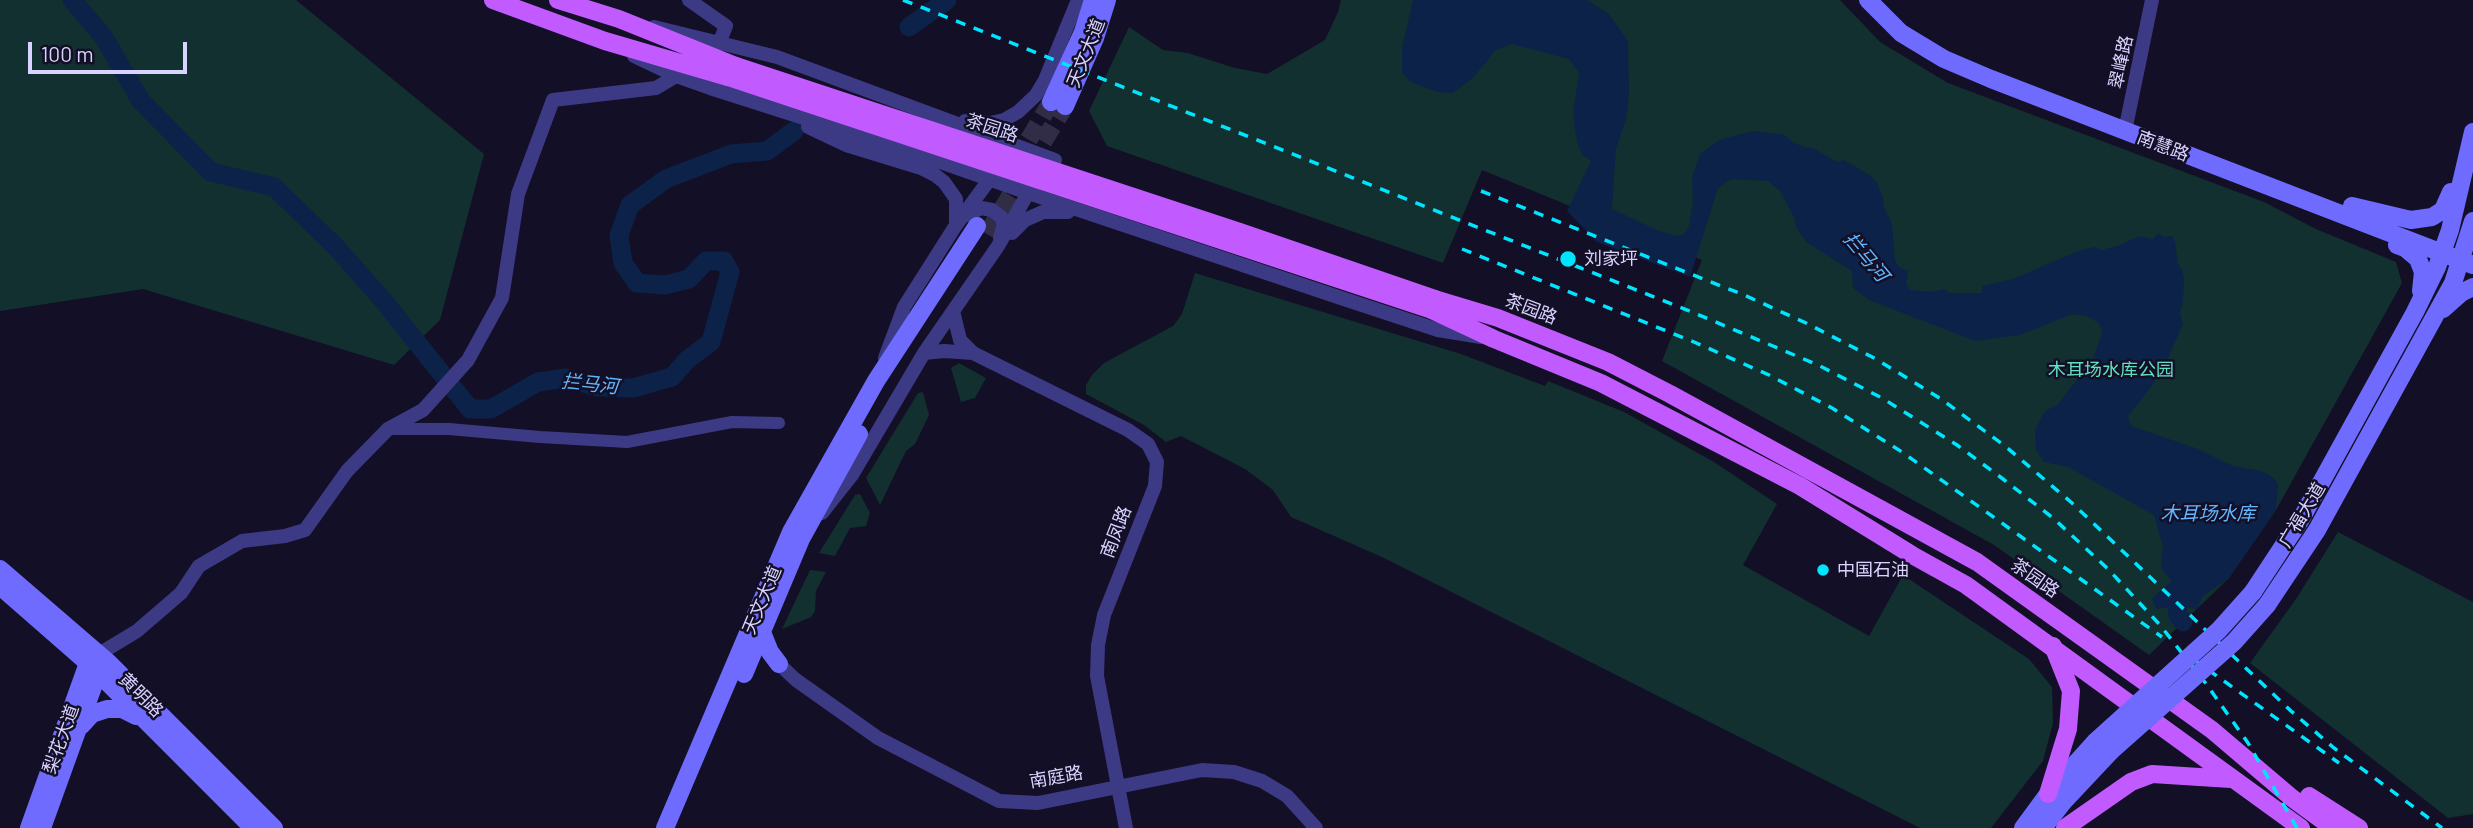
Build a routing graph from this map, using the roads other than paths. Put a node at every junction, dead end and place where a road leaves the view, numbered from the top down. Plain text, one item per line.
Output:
1 (493, 0) edge
2 (558, 0) edge
3 (689, 0) edge
4 (1078, 0) edge
5 (1093, 0) edge
6 (1107, 0) edge
7 (1868, 0) edge
8 (1885, 0) edge
9 (2152, 0) edge
10 (619, 19) junction
11 (605, 41) junction
12 (720, 41) junction
13 (732, 72) junction
14 (676, 76) junction
15 (1051, 101) junction
16 (763, 106) junction
17 (940, 117) junction
18 (2127, 125) junction
19 (2473, 132) edge
20 (1013, 144) junction
21 (2468, 154) junction
22 (923, 156) junction
23 (1055, 160) joint
24 (991, 180) junction
25 (1028, 194) junction
26 (2299, 198) junction
27 (2351, 206) junction
28 (1097, 216) junction
29 (2473, 221) edge
30 (956, 225) junction
31 (987, 235) junction
32 (2444, 248) junction
33 (2468, 257) edge
34 (2473, 287) edge
35 (1434, 304) junction
36 (953, 311) junction
37 (2415, 312) junction
38 (2435, 316) junction
39 (1494, 339) junction
40 (924, 353) junction
41 (972, 353) junction
42 (876, 381) junction
43 (779, 423) dead end
44 (388, 429) junction
45 (801, 539) junction
46 (0, 569) edge
47 (0, 586) edge
48 (762, 632) junction
49 (2053, 646) junction
50 (98, 663) junction
51 (779, 664) junction
52 (745, 671) junction
53 (146, 721) junction
54 (2212, 730) junction
55 (77, 732) junction
56 (2103, 747) junction
57 (2231, 779) junction
58 (1118, 785) junction
59 (2048, 794) junction
60 (2290, 822) edge
61 (29, 828) edge
62 (42, 828) edge
63 (253, 828) edge
64 (274, 828) edge
65 (665, 828) edge
66 (678, 828) edge
67 (1126, 828) edge
68 (1316, 828) edge
69 (2023, 828) edge
70 (2043, 828) edge
71 (2065, 828) edge
72 (2301, 828) edge
73 (2333, 828) edge
74 (2359, 828) edge

1 - 11 main road, 茶园路
2 - 10 main road, 茶园路
3 - 12 street
4 - 15 street, 天文大道
5 - 15 main road, 天文大道
6 - 15 main road, 天文大道
7 - 18 main road, 南慧路
8 - 18 main road, 南慧路
9 - 18 street, 翠峰路
10 - 12 street, 茶园路
10 - 13 main road, 茶园路
11 - 13 main road, 茶园路
11 - 14 street, 茶园路
12 - 17 street, 茶园路
13 - 35 main road, 茶园路, bridge
14 - 16 street, 茶园路
14 - 44 street
15 - 17 street
16 - 22 street, 茶园路
16 - 30 street
17 - 20 street, 茶园路
17 - 22 street
18 - 26 main road, 南慧路
18 - 27 main road, 南慧路
19 - 21 main road, 广福大道
20 - 23 street, 茶园路
20 - 24 street, 天文大道
21 - 27 main road
21 - 32 main road, 广福大道
22 - 24 street, 茶园路
23 - 25 street, 天文大道
24 - 25 street, 茶园路
24 - 30 street, 天文大道
25 - 28 street, 茶园路
25 - 31 street, 天文大道
26 - 32 main road, 南慧路
26 - 37 main road
27 - 32 main road, 南慧路
28 - 31 street
28 - 39 street, 茶园路
29 - 33 main road, 广福大道
30 - 31 street
30 - 42 street, 天文大道
31 - 36 street, 天文大道
31 - 42 main road, 天文大道
31 - 45 main road, 天文大道
32 - 33 main road, 南慧路
32 - 37 main road, 广福大道
33 - 38 main road, 广福大道
34 - 38 main road
35 - 39 main road, 茶园路
35 - 54 main road, 茶园路
36 - 40 street, 天文大道
36 - 41 street
37 - 56 main road, 广福大道, bridge
38 - 56 main road, 广福大道, bridge
39 - 49 main road, 茶园路
40 - 41 street
40 - 45 street, 天文大道
41 - 58 street, 南凤路
42 - 65 main road, 天文大道
43 - 44 street
44 - 50 street
45 - 48 main road, 天文大道
46 - 50 main road, 黄明路
47 - 50 main road, 黄明路
48 - 51 main road
48 - 52 main road, 天文大道
49 - 57 main road, 茶园路
49 - 59 main road
50 - 53 main road, 黄明路
50 - 55 main road, 梨花大道
50 - 61 main road, 梨花大道
50 - 64 main road, 黄明路
51 - 52 main road
51 - 58 street, 南庭路
52 - 66 main road, 天文大道
53 - 55 main road
53 - 63 main road, 黄明路
54 - 73 main road, 茶园路
54 - 74 main road
55 - 62 main road, 梨花大道
56 - 59 main road, 广福大道
56 - 70 main road, 广福大道
57 - 60 main road, 茶园路
57 - 71 main road
58 - 67 street, 南凤路
58 - 68 street, 南庭路
59 - 69 main road, 广福大道
60 - 72 main road, 茶园路

